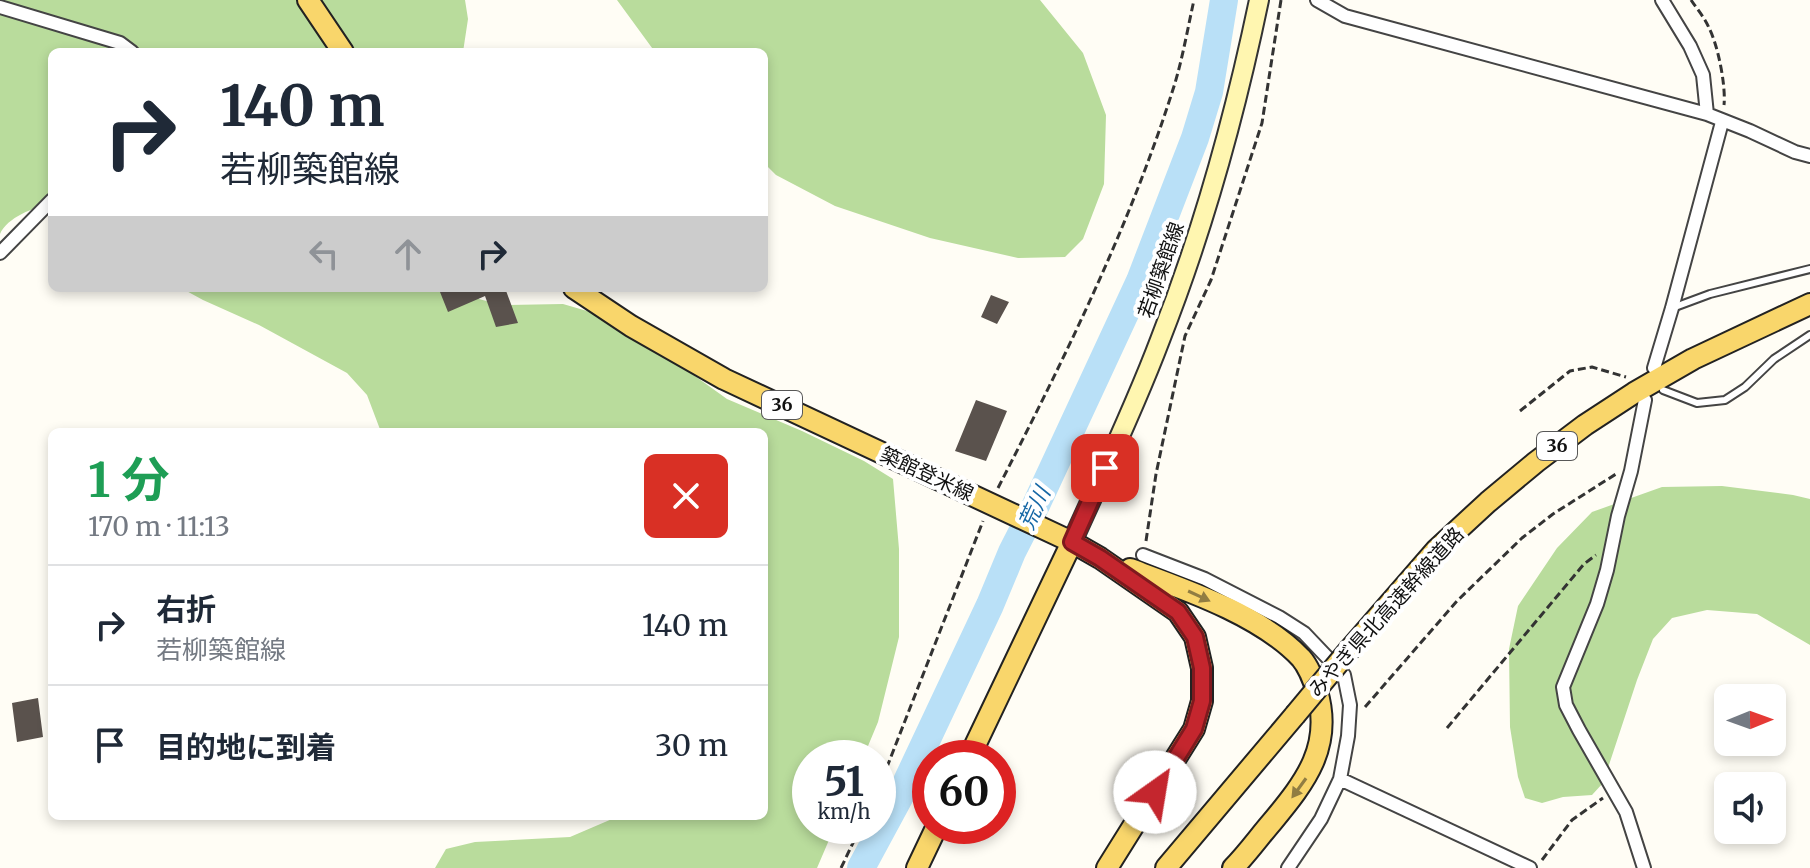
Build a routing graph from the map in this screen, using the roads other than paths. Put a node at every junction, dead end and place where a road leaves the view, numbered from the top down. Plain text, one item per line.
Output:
1 (308, 0) edge
2 (1259, 0) edge
3 (1317, 0) edge
4 (1662, 0) edge
5 (0, 7) edge
6 (127, 48) edge
7 (340, 48) edge
8 (1707, 114) junction
9 (1722, 122) junction
10 (1810, 156) edge
11 (48, 204) edge
12 (0, 253) edge
13 (1810, 269) edge
14 (580, 292) edge
15 (1810, 304) edge
16 (1672, 308) junction
17 (1810, 335) edge
18 (1654, 368) dead end
19 (1663, 390) dead end
20 (1645, 400) dead end
21 (1062, 538) junction
22 (1143, 555) road end
23 (1100, 558) junction
24 (977, 740) edge
25 (1340, 779) junction
26 (928, 844) edge
27 (917, 868) edge
28 (1107, 868) edge
29 (1166, 868) edge
30 (1233, 868) edge
31 (1288, 868) edge
32 (1530, 868) edge
33 (1644, 868) edge

1 - 7 main road
2 - 21 main road, 若柳築館線
3 - 8 street
4 - 8 street
5 - 6 street
8 - 9 street
9 - 10 street
9 - 16 street
11 - 12 street
13 - 16 lane
14 - 21 main road, 築館登米線 / 36
15 - 29 main road, みやぎ県北高速幹線道路 / 36, bridge
16 - 18 street
17 - 19 lane
20 - 33 street
21 - 23 main road, 築館登米線
21 - 24 main road
22 - 25 street
23 - 28 main road
23 -> 30 main road
25 - 31 street
25 - 32 street
26 - 27 main road

